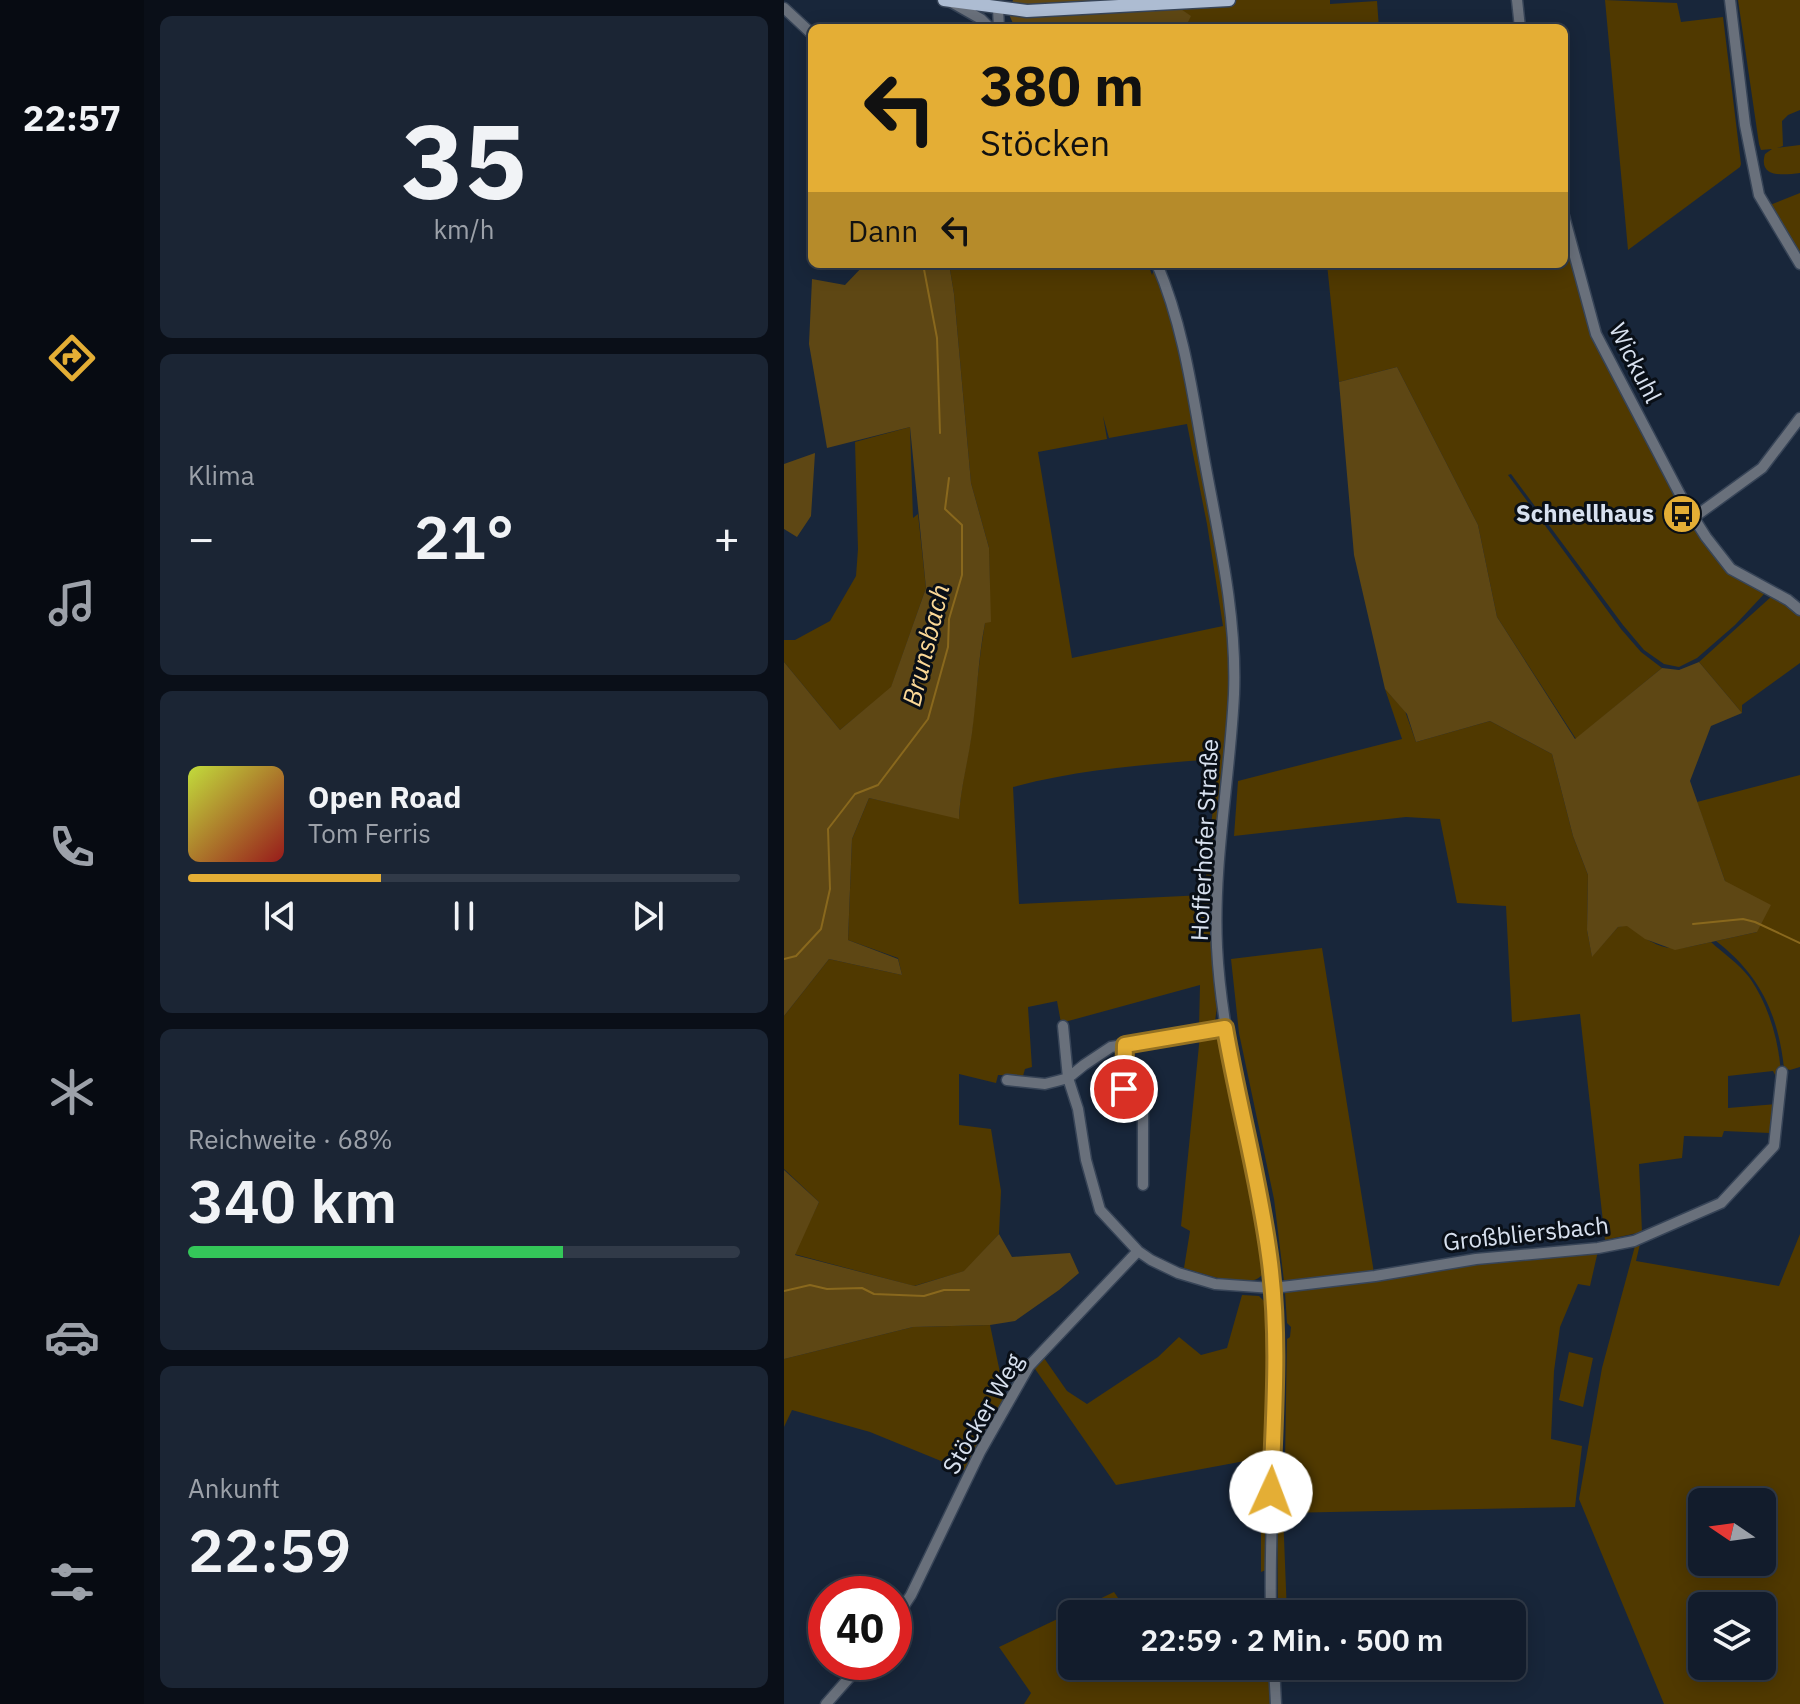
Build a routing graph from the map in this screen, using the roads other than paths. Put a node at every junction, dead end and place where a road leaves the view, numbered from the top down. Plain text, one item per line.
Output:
1 (1229, 0) edge
2 (1517, 0) edge
3 (1730, 0) edge
4 (948, 1) edge
5 (784, 8) edge
6 (998, 9) junction
7 (986, 24) edge
8 (999, 24) edge
9 (1520, 24) edge
10 (808, 30) edge
11 (1568, 231) edge
12 (1800, 264) edge
13 (1159, 268) edge
14 (1800, 418) edge
15 (1693, 518) junction
16 (1800, 610) edge
17 (1063, 1026) dead end
18 (1225, 1028) junction
19 (1125, 1045) junction
20 (1782, 1072) dead end
21 (1068, 1078) junction
22 (1007, 1080) dead end
23 (1143, 1185) dead end
24 (1138, 1251) junction
25 (1273, 1288) junction
26 (912, 1593) edge
27 (1271, 1600) edge
28 (847, 1680) edge
29 (1275, 1680) edge
30 (826, 1704) edge
31 (1276, 1704) edge

1 - 6 main road
2 - 9 street
3 - 12 street
4 - 6 main road
4 - 7 street
5 - 10 street
6 - 8 street
11 - 15 street, Wickuhl
13 - 18 street, Hofferhofer Straße
14 - 15 street
15 - 16 street, Wickuhl
17 - 21 street, Großbliersbach
18 - 19 street
18 - 25 street, Hofferhofer Straße
19 - 21 street
19 - 23 street
20 - 25 street, Großbliersbach
21 - 22 street
21 - 24 street, Großbliersbach
24 - 25 street, Großbliersbach
24 - 26 street, Stöcker Weg
25 - 27 street, Hofferhofer Straße
28 - 30 street
29 - 31 street

